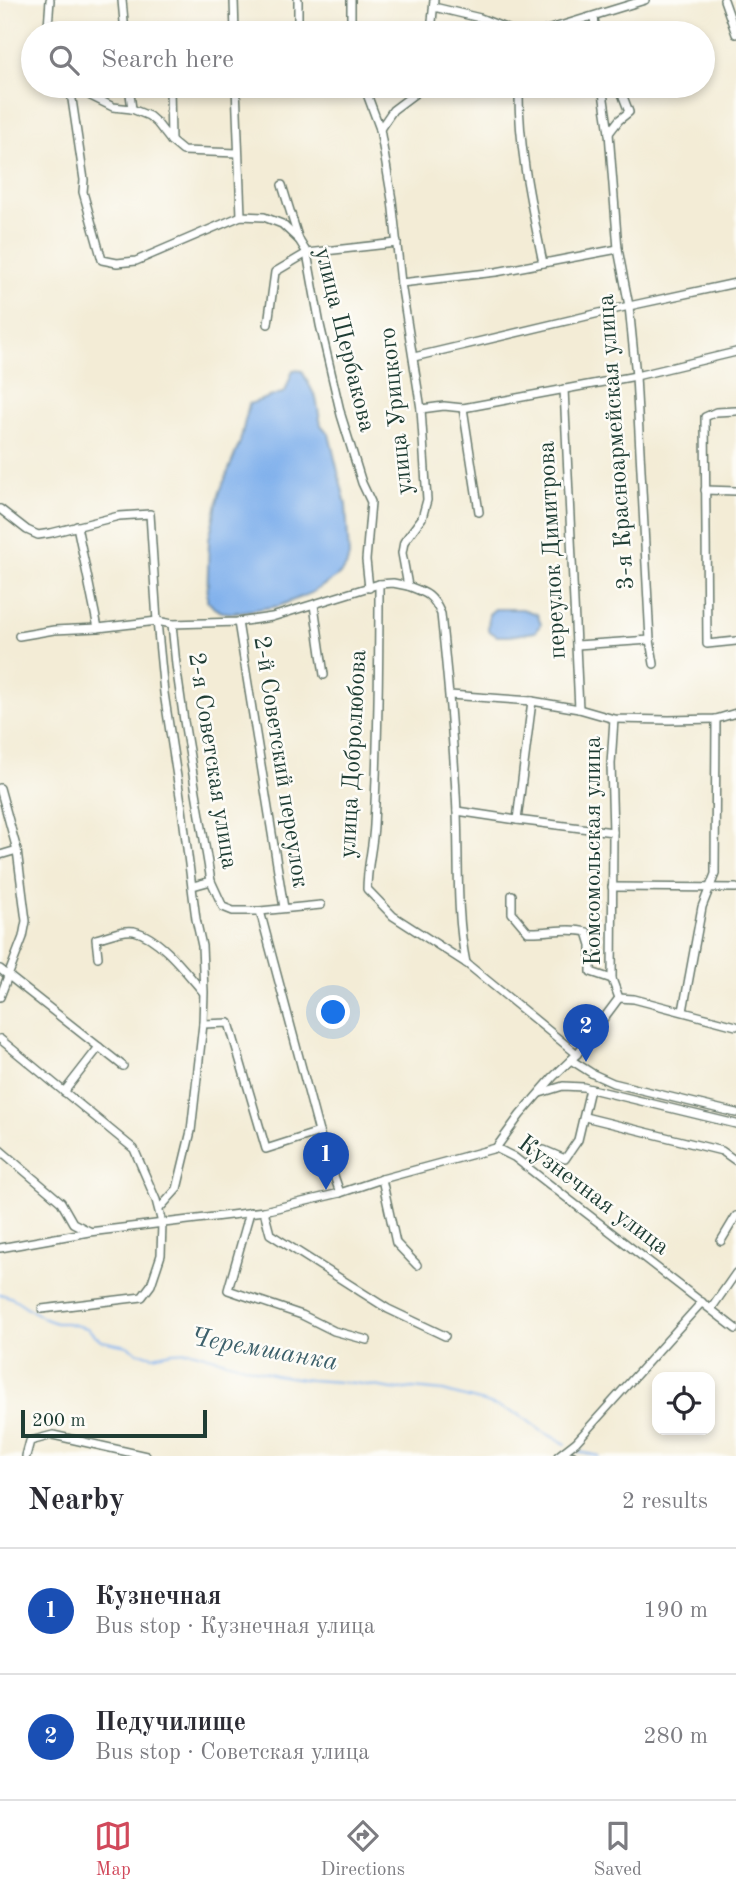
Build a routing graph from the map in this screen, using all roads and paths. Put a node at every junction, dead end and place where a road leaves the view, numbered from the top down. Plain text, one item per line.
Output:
1 (50, 0) edge
2 (122, 0) edge
3 (234, 0) edge
4 (298, 0) edge
5 (351, 0) edge
6 (645, 0) edge
7 (724, 0) edge
8 (434, 4) edge
9 (594, 17) junction
10 (48, 21) edge
11 (124, 21) edge
12 (235, 21) edge
13 (298, 21) edge
14 (351, 21) edge
15 (488, 21) edge
16 (580, 21) edge
17 (594, 21) edge
18 (736, 34) edge
19 (72, 98) edge
20 (95, 98) edge
21 (130, 98) edge
22 (170, 98) edge
23 (236, 98) edge
24 (368, 98) edge
25 (409, 98) edge
26 (519, 98) edge
27 (604, 98) edge
28 (624, 98) edge
29 (131, 109) junction
30 (380, 129) junction
31 (609, 133) junction
32 (171, 141) junction
33 (238, 153) junction
34 (282, 185) dead end
35 (241, 216) junction
36 (299, 240) junction
37 (397, 243) junction
38 (618, 249) junction
39 (307, 253) junction
40 (543, 263) junction
41 (401, 283) junction
42 (736, 283) edge
43 (629, 306) junction
44 (268, 324) dead end
45 (736, 352) edge
46 (414, 357) junction
47 (636, 376) junction
48 (564, 389) junction
49 (463, 408) junction
50 (421, 409) junction
51 (736, 411) edge
52 (705, 490) junction
53 (736, 491) edge
54 (0, 509) edge
55 (479, 512) dead end
56 (77, 526) junction
57 (379, 584) junction
58 (408, 586) junction
59 (369, 588) junction
60 (314, 605) junction
61 (157, 621) junction
62 (238, 622) junction
63 (172, 624) junction
64 (98, 628) junction
65 (19, 636) dead end
66 (650, 640) junction
67 (736, 641) edge
68 (577, 645) junction
69 (654, 664) dead end
70 (324, 675) dead end
71 (450, 695) junction
72 (532, 702) junction
73 (579, 709) junction
74 (736, 713) edge
75 (614, 719) junction
76 (716, 719) junction
77 (0, 788) edge
78 (457, 811) junction
79 (517, 820) junction
80 (613, 832) junction
81 (17, 850) junction
82 (0, 855) edge
83 (211, 881) junction
84 (193, 886) junction
85 (612, 887) junction
86 (736, 888) edge
87 (709, 889) junction
88 (512, 895) dead end
89 (321, 905) dead end
90 (284, 908) junction
91 (260, 911) junction
92 (98, 957) dead end
93 (466, 963) junction
94 (0, 969) edge
95 (9, 975) junction
96 (612, 979) junction
97 (204, 992) junction
98 (0, 997) edge
99 (619, 998) junction
100 (683, 1011) junction
101 (203, 1024) junction
102 (736, 1026) edge
103 (0, 1039) edge
104 (99, 1047) junction
105 (574, 1058) junction
106 (123, 1066) dead end
107 (590, 1089) junction
108 (64, 1092) junction
109 (539, 1093) junction
110 (736, 1113) edge
111 (585, 1117) junction
112 (736, 1124) edge
113 (319, 1132) junction
114 (496, 1148) junction
115 (0, 1150) edge
116 (736, 1161) edge
117 (525, 1166) junction
118 (382, 1179) junction
119 (340, 1193) junction
120 (159, 1209) junction
121 (264, 1211) junction
122 (250, 1212) junction
123 (736, 1216) edge
124 (162, 1223) junction
125 (89, 1232) junction
126 (720, 1241) dead end
127 (0, 1248) edge
128 (418, 1265) dead end
129 (736, 1273) edge
130 (702, 1303) junction
131 (42, 1309) dead end
132 (710, 1309) junction
133 (736, 1329) edge
134 (444, 1336) dead end
135 (367, 1340) dead end
136 (560, 1455) edge
137 (26, 1456) edge
138 (146, 1456) edge
139 (573, 1456) edge

1 - 10 street
2 - 11 street
3 - 12 street
4 - 13 street
5 - 14 street
6 - 9 street
7 - 18 street
8 - 15 street
9 - 16 street
9 - 17 street
19 - 35 street
20 - 29 street
21 - 29 street
22 - 32 street
23 - 33 street
24 - 30 street, улица Урицкого
25 - 30 street
26 - 40 street
27 - 31 street, 3-я Красноармейская улица
28 - 31 street
29 - 32 street
30 - 37 street, улица Урицкого
31 - 38 street, 3-я Красноармейская улица
32 - 33 street
33 - 35 street
34 - 36 street, улица Щербакова
35 - 36 street
36 - 39 street, улица Щербакова
37 - 39 street
37 - 41 street, улица Урицкого
38 - 40 street
38 - 43 street, 3-я Красноармейская улица
39 - 44 street
39 - 59 street, улица Щербакова
40 - 41 street
41 - 46 street, улица Урицкого
42 - 43 street
43 - 46 street
43 - 47 street, 3-я Красноармейская улица
45 - 47 street
46 - 50 street, улица Урицкого
47 - 48 street
47 - 66 street, 3-я Красноармейская улица
48 - 49 street
48 - 68 street, переулок Димитрова
49 - 50 street
49 - 55 street
50 - 58 street, улица Урицкого
51 - 52 street
52 - 53 street
52 - 67 street
54 - 56 street
56 - 61 street
56 - 64 street
57 - 58 street
57 - 59 street
57 - 93 street, улица Добролюбова
58 - 71 street
59 - 60 street
60 - 62 street
60 - 70 street
61 - 63 street
61 - 64 street
61 - 84 street
62 - 63 street
62 - 90 street, 2-й Советский переулок
63 - 83 street, 2-я Советская улица
64 - 65 street
66 - 68 street
66 - 69 street, 3-я Красноармейская улица
68 - 73 street, переулок Димитрова
71 - 72 street
71 - 78 street
72 - 73 street
72 - 79 street
73 - 75 street
74 - 76 street
75 - 76 street
75 - 80 street, Комсомольская улица
76 - 87 street
77 - 81 street
78 - 79 street
78 - 93 street
79 - 80 street
80 - 85 street, Комсомольская улица
81 - 82 street
81 - 95 street
83 - 84 street
83 - 91 street, 2-я Советская улица
84 - 97 street
85 - 87 street
85 - 96 street, Комсомольская улица
86 - 87 street
87 - 100 street
88 - 96 street
89 - 90 street
90 - 91 street
91 - 113 street
92 - 97 street
93 - 105 street, улица Добролюбова
94 - 95 street
95 - 98 street
95 - 104 street
96 - 99 street, Комсомольская улица
97 - 101 street
99 - 100 street
99 - 105 street, Комсомольская улица
100 - 102 street
101 - 113 street
101 - 120 street
103 - 108 street
104 - 106 street
104 - 108 street
105 - 109 street, Комсомольская улица
105 - 110 street, улица Добролюбова
107 - 109 street
107 - 111 street
107 - 112 street
108 - 120 street
109 - 114 street, Комсомольская улица
111 - 116 street
111 - 117 street
113 - 119 street
114 - 117 street, Кузнечная улица
114 - 118 street, Кузнечная улица
115 - 125 street
117 - 130 street, Кузнечная улица
118 - 119 street, Кузнечная улица
118 - 128 street
119 - 121 street, Кузнечная улица
120 - 124 street
121 - 122 street, Кузнечная улица
121 - 134 street
122 - 124 street, Кузнечная улица
122 - 135 street
123 - 126 street
124 - 125 street, Кузнечная улица
124 - 131 street
125 - 127 street, Кузнечная улица
129 - 132 street
130 - 132 street, Кузнечная улица
130 - 136 street
132 - 133 street, Кузнечная улица
136 - 139 street
137 - 138 street

